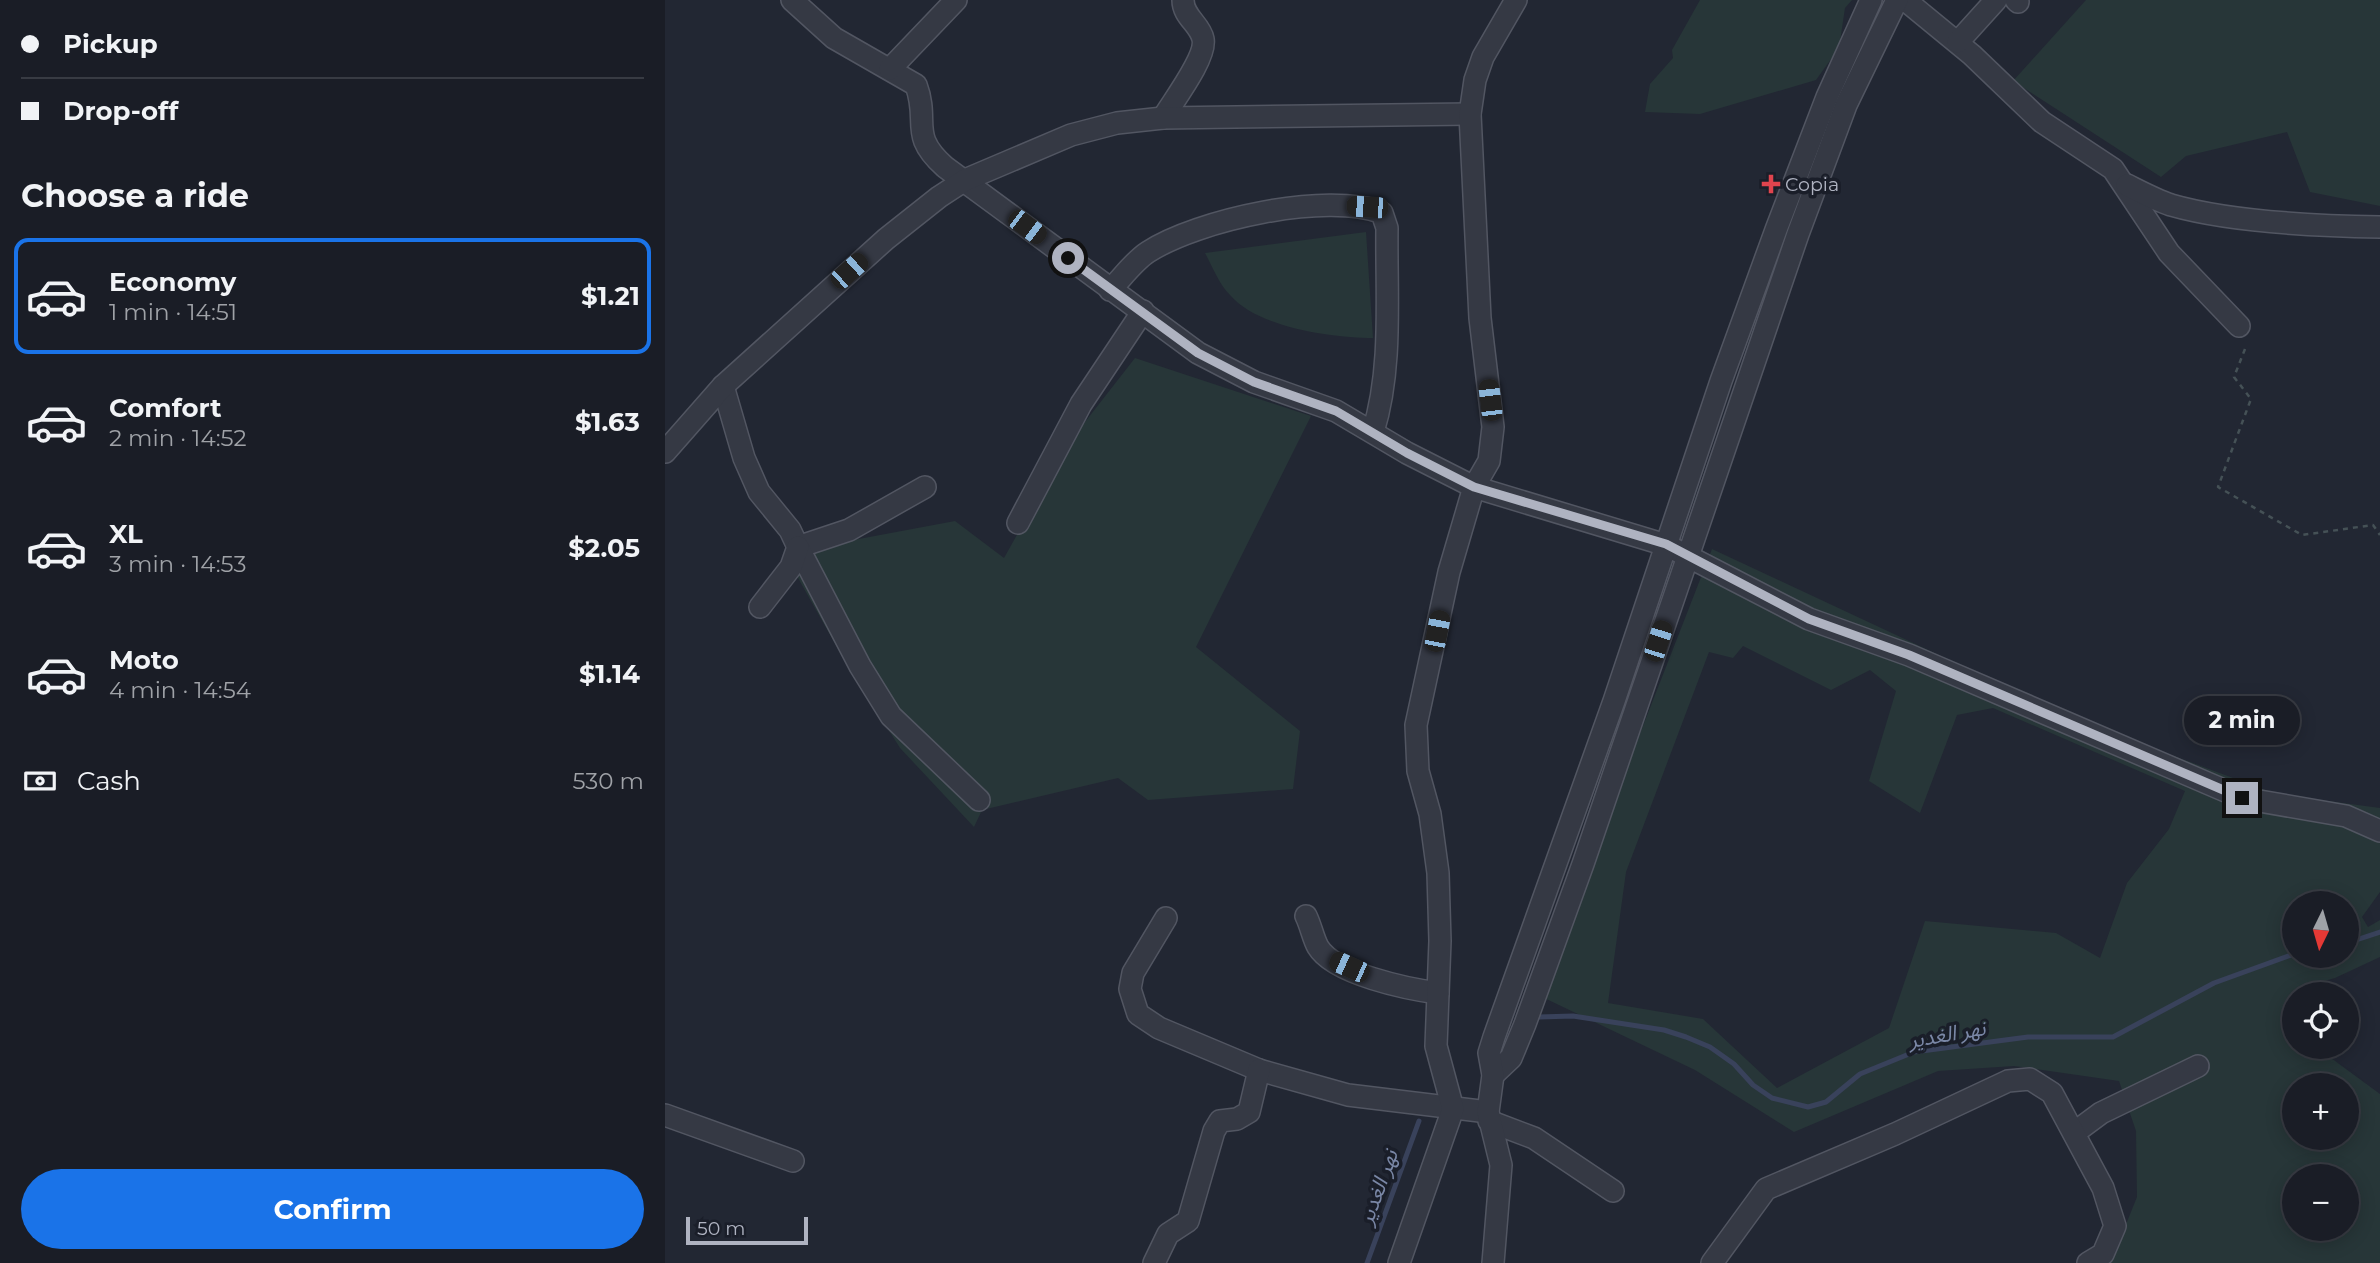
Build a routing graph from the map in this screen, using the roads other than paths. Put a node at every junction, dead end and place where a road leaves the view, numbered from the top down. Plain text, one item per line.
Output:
1 (792, 0) edge
2 (956, 0) edge
3 (1183, 0) edge
4 (1516, 0) edge
5 (1871, 0) edge
6 (1897, 0) edge
7 (1905, 0) edge
8 (1996, 0) edge
9 (1958, 42) junction
10 (890, 69) junction
11 (1470, 114) junction
12 (1163, 118) junction
13 (965, 180) junction
14 (2127, 185) junction
15 (2380, 227) edge
16 (1110, 290) junction
17 (1143, 311) junction
18 (2239, 326) dead end
19 (723, 386) junction
20 (1373, 432) junction
21 (665, 452) edge
22 (925, 487) dead end
23 (1474, 487) junction
24 (1018, 523) dead end
25 (1666, 544) junction
26 (798, 547) junction
27 (1688, 554) junction
28 (760, 607) dead end
29 (979, 800) dead end
30 (2380, 831) edge
31 (1306, 916) dead end
32 (1166, 918) dead end
33 (1437, 993) junction
34 (2198, 1066) dead end
35 (1259, 1070) junction
36 (1493, 1075) junction
37 (1453, 1109) junction
38 (665, 1115) edge
39 (1488, 1116) junction
40 (2074, 1133) junction
41 (793, 1161) dead end
42 (1613, 1191) dead end
43 (1154, 1263) edge
44 (1399, 1263) edge
45 (1493, 1263) edge
46 (1712, 1263) edge
47 (2088, 1263) edge

1 - 10 street
2 - 10 street
3 - 12 street
4 - 11 street
5 - 25 street
6 - 27 street
7 - 9 street
8 - 9 street
9 - 14 street
10 - 13 street
11 - 12 street
11 - 23 street
12 - 13 street
13 - 16 street
13 - 19 street
14 - 15 street
14 - 18 street
16 - 17 street
16 - 20 street
17 - 20 street
17 - 24 street
19 - 21 street
19 - 26 street
20 - 23 street
22 - 26 street
23 - 25 street
23 - 33 street
25 - 27 street
25 - 36 street
26 - 28 street
26 - 29 street
27 - 30 street
27 - 36 street
31 - 33 street
32 - 35 street
33 - 37 street
34 - 40 street
35 - 37 street
35 - 43 street
36 - 39 street
37 - 39 street
37 - 44 street
38 - 41 street
39 - 42 street
39 - 45 street
40 - 46 street
40 - 47 street

